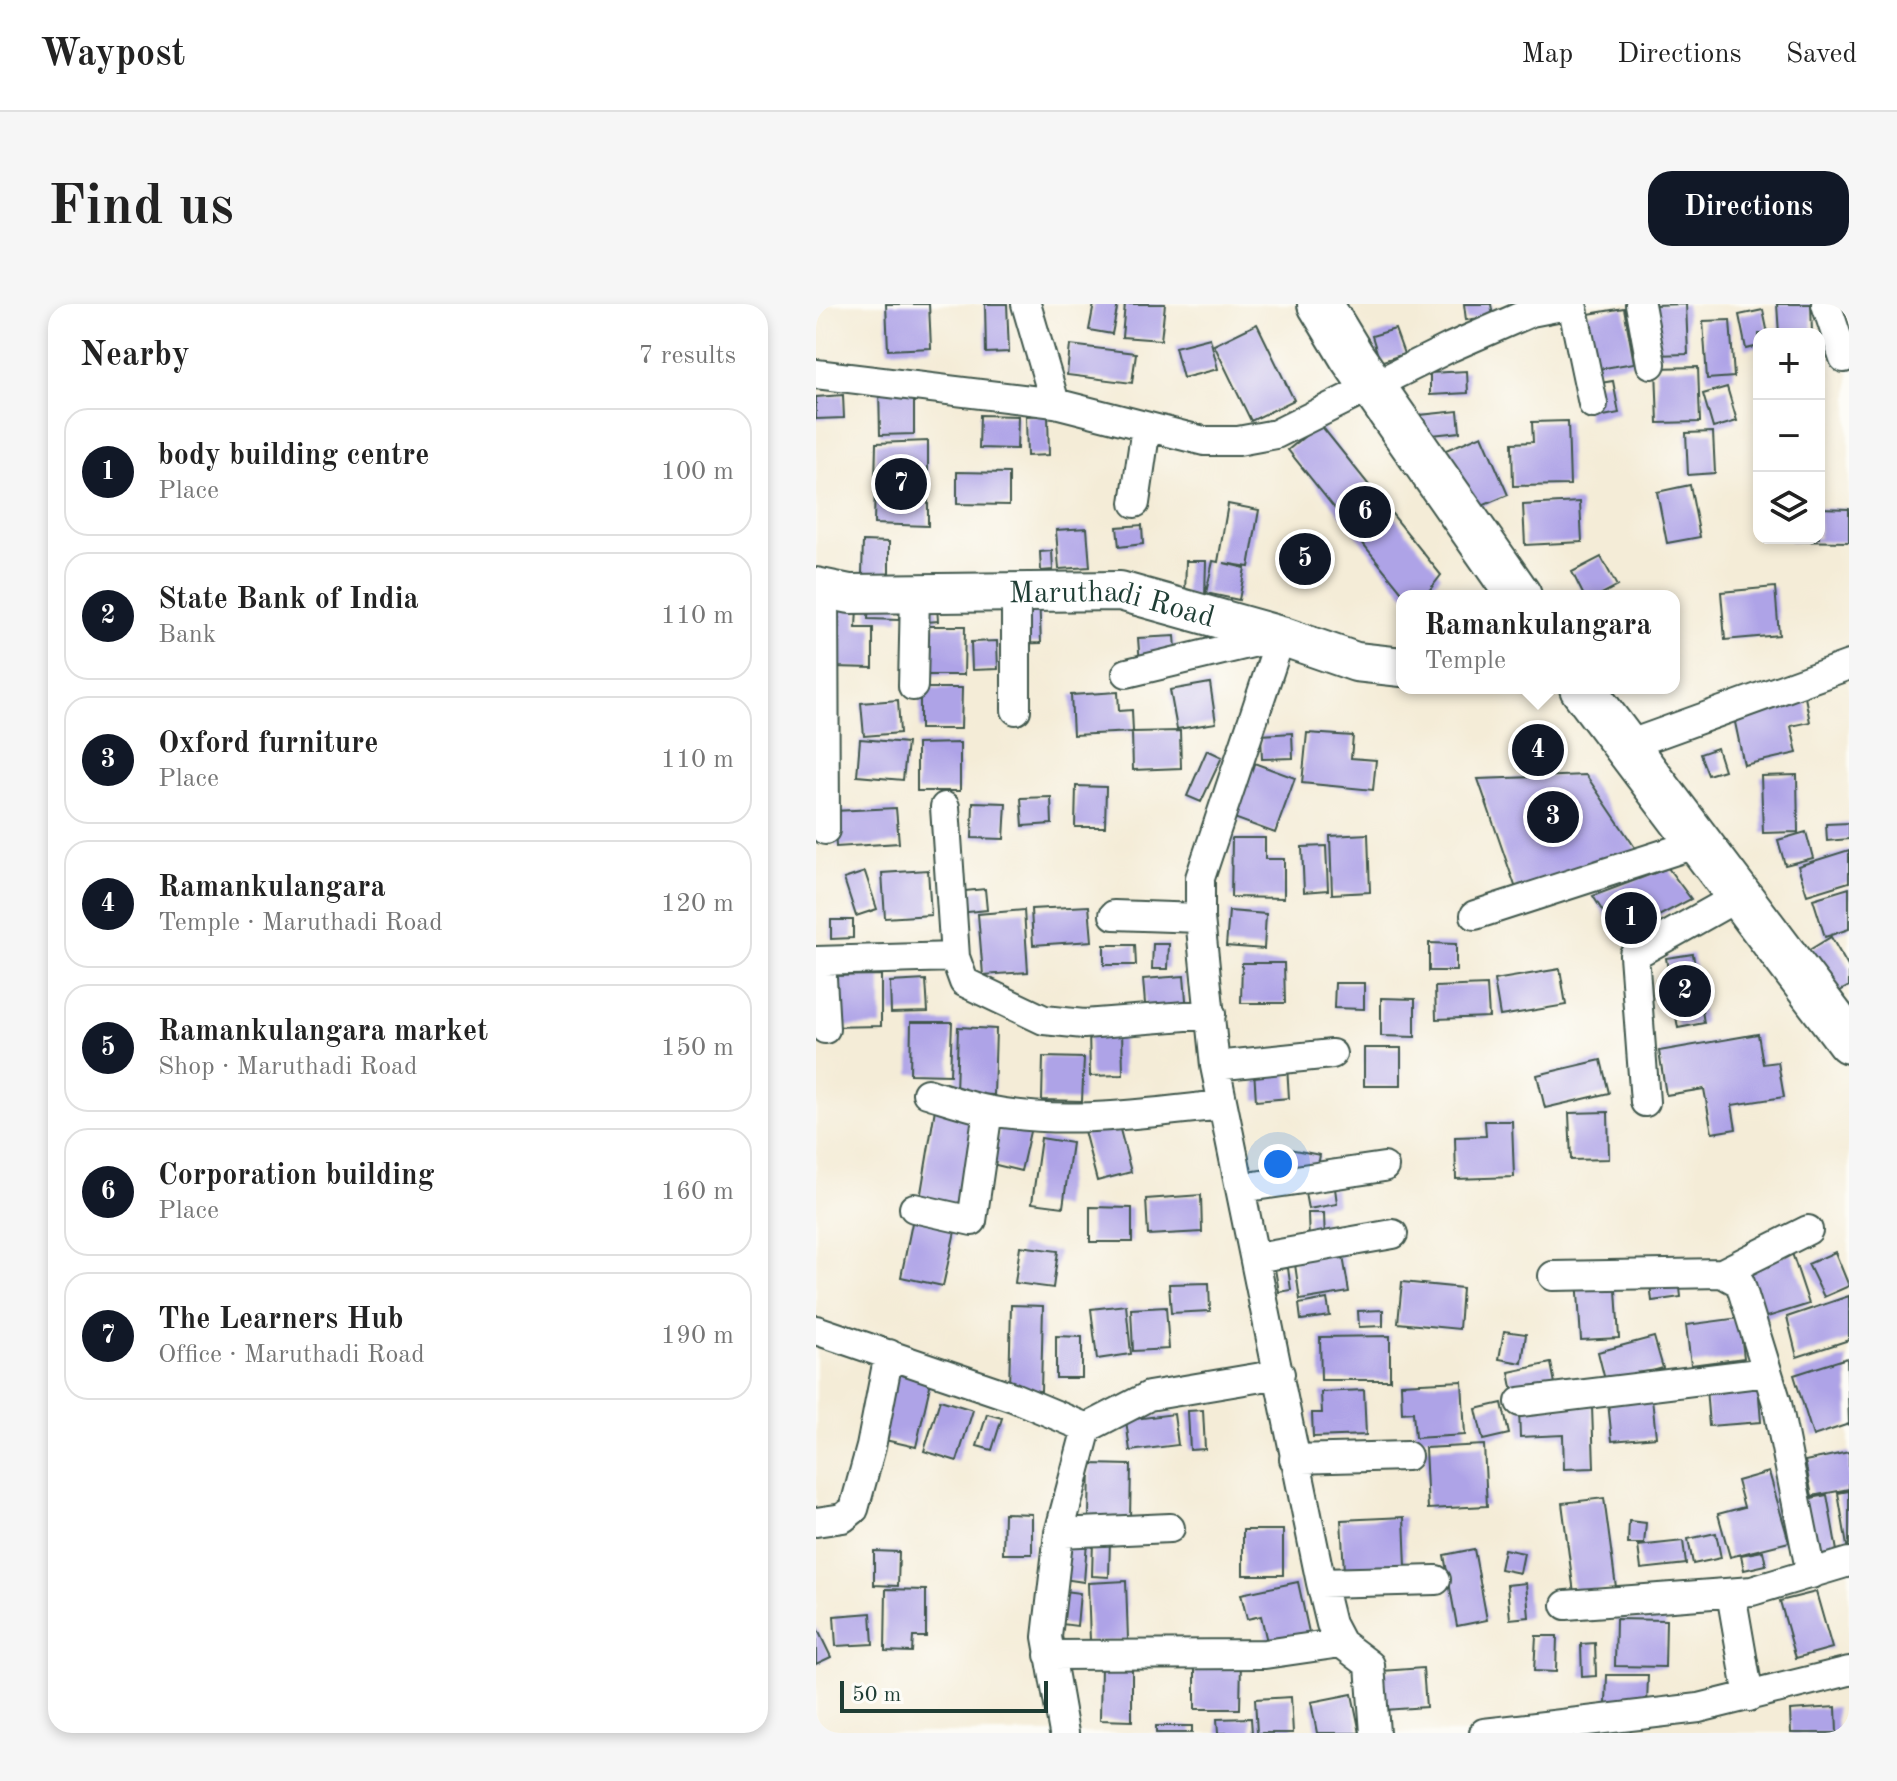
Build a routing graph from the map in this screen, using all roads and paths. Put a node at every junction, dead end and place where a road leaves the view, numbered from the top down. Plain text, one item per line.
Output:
1 (1026, 304) edge
2 (1320, 304) edge
3 (1572, 304) edge
4 (1640, 304) edge
5 (1826, 304) edge
6 (1530, 308) edge
7 (1844, 358) dead end
8 (1651, 364) dead end
9 (816, 374) edge
10 (1375, 386) junction
11 (1055, 403) junction
12 (1593, 404) dead end
13 (1146, 427) junction
14 (1135, 503) dead end
15 (820, 587) edge
16 (1515, 590) edge
17 (1016, 592) junction
18 (915, 594) junction
19 (1281, 636) junction
20 (1849, 665) edge
21 (1396, 666) edge
22 (1127, 673) dead end
23 (913, 686) dead end
24 (1586, 694) edge
25 (1016, 710) dead end
26 (1625, 746) junction
27 (945, 807) dead end
28 (825, 830) dead end
29 (1698, 843) junction
30 (1739, 896) junction
31 (1114, 915) dead end
32 (1475, 915) dead end
33 (1200, 918) junction
34 (955, 957) junction
35 (818, 961) edge
36 (1211, 1014) junction
37 (825, 1029) dead end
38 (1849, 1041) edge
39 (1332, 1054) dead end
40 (1215, 1066) junction
41 (927, 1093) dead end
42 (1645, 1102) dead end
43 (1223, 1105) junction
44 (988, 1110) junction
45 (1384, 1167) dead end
46 (1241, 1188) junction
47 (914, 1208) dead end
48 (1808, 1230) dead end
49 (1393, 1234) dead end
50 (1256, 1258) junction
51 (1722, 1273) junction
52 (1553, 1276) dead end
53 (816, 1330) edge
54 (889, 1354) junction
55 (1767, 1372) junction
56 (1280, 1374) junction
57 (1520, 1402) dead end
58 (1087, 1428) junction
59 (1407, 1456) dead end
60 (1294, 1459) junction
61 (816, 1522) edge
62 (1170, 1528) dead end
63 (1059, 1533) junction
64 (1849, 1562) edge
65 (1811, 1574) junction
66 (1436, 1580) dead end
67 (1321, 1583) junction
68 (1731, 1593) junction
69 (1566, 1605) dead end
70 (1341, 1643) junction
71 (1049, 1655) junction
72 (1849, 1671) edge
73 (1749, 1697) junction
74 (1064, 1733) edge
75 (1375, 1733) edge
76 (1484, 1733) edge

1 - 11 street
2 - 10 main road
3 - 6 street
3 - 12 street
4 - 8 street
5 - 7 street
6 - 10 street
9 - 11 street
10 - 13 street
10 - 16 main road
11 - 13 street
13 - 14 street
15 - 18 main road, Maruthadi Road
15 - 28 street
17 - 18 main road, Maruthadi Road
17 - 19 main road, Maruthadi Road
17 - 25 street
18 - 23 street
19 - 21 main road, Maruthadi Road
19 - 22 street
19 - 33 street
20 - 26 street
24 - 26 main road
26 - 29 main road
27 - 34 street
29 - 30 main road
29 - 32 street
30 - 38 main road
30 - 42 street
31 - 33 street
33 - 36 street
34 - 35 street
34 - 36 street
35 - 37 street
36 - 40 street
39 - 40 street
40 - 43 street
41 - 44 street
43 - 44 street
43 - 46 street
44 - 47 street
45 - 46 street
46 - 50 street
48 - 51 street
49 - 50 street
50 - 56 street
51 - 52 street
51 - 55 street
53 - 54 street
54 - 58 street
54 - 61 street
55 - 57 street
55 - 65 street
56 - 58 street
56 - 60 street
58 - 63 street
59 - 60 street
60 - 67 street
62 - 63 street
63 - 71 street
64 - 65 street
65 - 68 street
66 - 67 street
67 - 70 street
68 - 69 street
68 - 73 street
70 - 71 street
70 - 75 street
71 - 74 street
72 - 73 street
73 - 76 street

